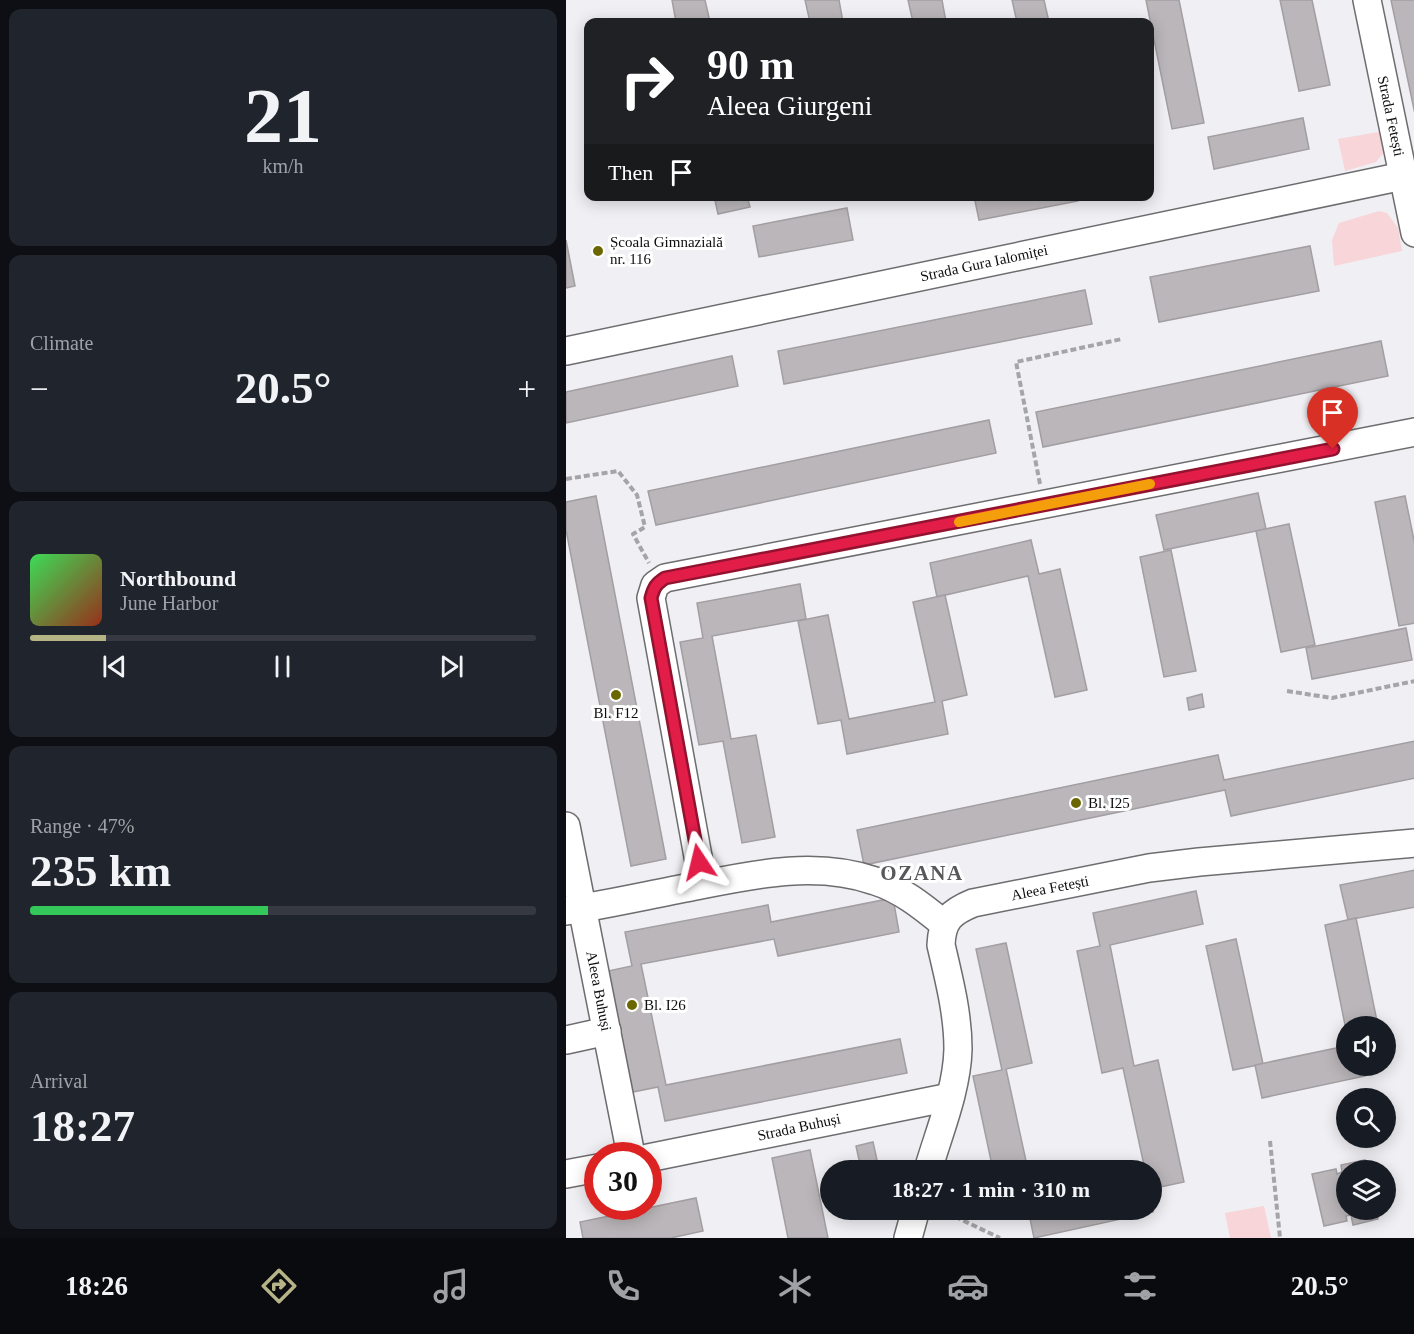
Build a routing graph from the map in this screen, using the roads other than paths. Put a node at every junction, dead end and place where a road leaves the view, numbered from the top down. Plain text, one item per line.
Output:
1 (1367, 0) edge
2 (1403, 176) junction
3 (1415, 233) edge
4 (566, 351) edge
5 (1415, 432) edge
6 (566, 826) edge
7 (1415, 843) edge
8 (703, 884) junction
9 (574, 910) edge
10 (944, 924) junction
11 (607, 1031) junction
12 (566, 1040) edge
13 (950, 1097) junction
14 (628, 1142) edge
15 (662, 1155) edge
16 (931, 1160) edge
17 (584, 1171) edge
18 (566, 1174) edge
19 (913, 1220) edge
20 (908, 1238) edge

1 - 2 street, Strada Fetești
2 - 3 street, Strada Fetești
2 - 4 street, Strada Gura Ialomiței
5 - 8 street
6 - 9 street, Aleea Buhuși
7 - 10 street, Aleea Fetești
8 - 9 street
8 - 10 street
9 - 11 street, Aleea Buhuși
10 - 13 street
11 - 12 street
11 - 14 street, Aleea Buhuși
13 - 15 street, Strada Buhuși
13 - 16 street
17 - 18 street
19 - 20 street

